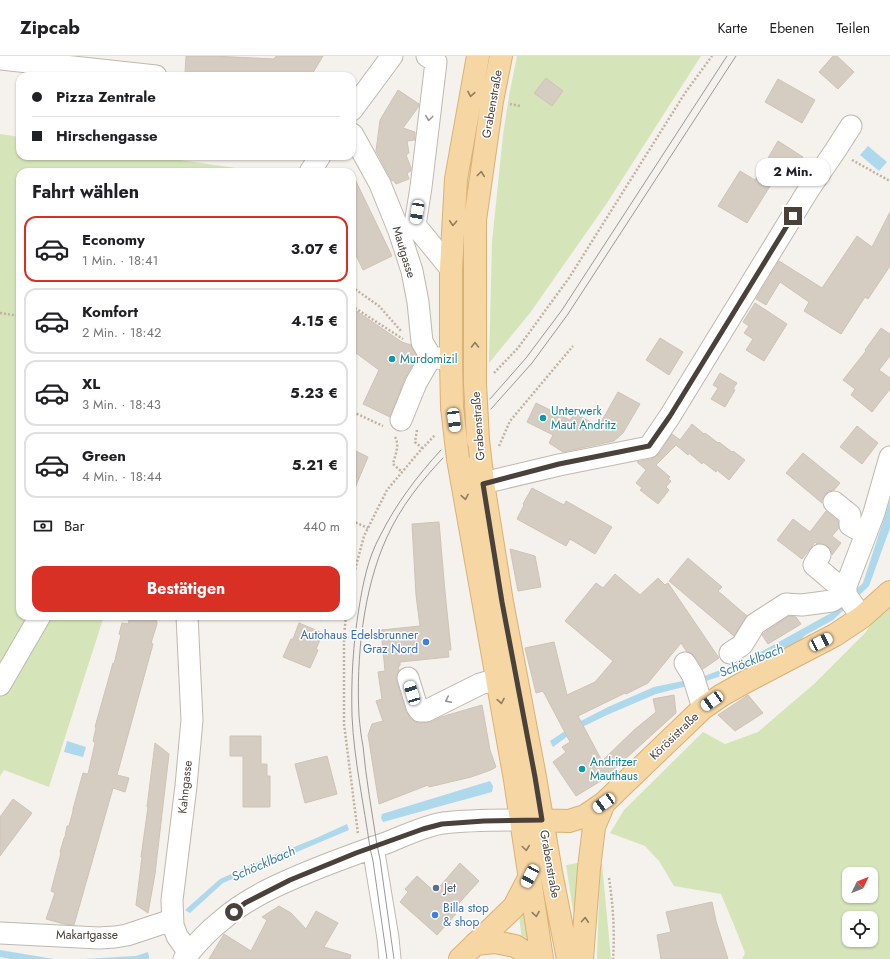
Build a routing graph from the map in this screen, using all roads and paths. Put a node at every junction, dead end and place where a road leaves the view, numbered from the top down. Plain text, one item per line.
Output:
1 (392, 56) edge
2 (427, 56) edge
3 (478, 56) edge
4 (501, 56) edge
5 (712, 56) edge
6 (0, 59) edge
7 (119, 72) edge
8 (356, 105) edge
9 (851, 126) dead end
10 (356, 140) edge
11 (835, 151) junction
12 (890, 181) edge
13 (407, 228) junction
14 (451, 269) junction
15 (356, 290) edge
16 (356, 309) edge
17 (0, 313) edge
18 (16, 315) edge
19 (406, 336) dead end
20 (404, 339) dead end
21 (574, 346) dead end
22 (441, 358) junction
23 (482, 381) junction
24 (356, 413) edge
25 (394, 427) junction
26 (436, 434) dead end
27 (415, 442) dead end
28 (422, 448) junction
29 (890, 457) edge
30 (402, 472) junction
31 (482, 476) junction
32 (834, 502) dead end
33 (356, 522) edge
34 (368, 528) junction
35 (866, 534) junction
36 (820, 556) dead end
37 (356, 566) edge
38 (890, 592) edge
39 (851, 599) junction
40 (38, 620) edge
41 (187, 620) edge
42 (346, 620) edge
43 (730, 653) dead end
44 (684, 663) dead end
45 (408, 678) dead end
46 (497, 679) junction
47 (0, 685) edge
48 (700, 699) junction
49 (604, 803) junction
50 (532, 820) junction
51 (366, 842) junction
52 (608, 873) dead end
53 (530, 876) junction
54 (174, 927) junction
55 (0, 933) edge
56 (464, 955) edge
57 (187, 956) edge
58 (390, 959) edge
59 (536, 959) edge
60 (542, 959) edge
61 (568, 959) edge
62 (582, 959) edge
63 (613, 959) edge

1 - 8 street
2 -> 13 street
3 -> 14 main road, Grabenstraße
23 -> 4 main road, Grabenstraße
5 - 23 path
6 - 7 street
9 - 11 street
10 - 13 street, Mautgasse
11 - 12 path
11 - 31 street
13 - 14 street
13 - 22 street, Mautgasse
14 - 22 main road, Grabenstraße
15 - 19 path
16 - 20 path
17 - 18 path
21 - 31 path
22 - 25 street
22 -> 46 main road, Grabenstraße, bridge
23 - 31 main road, Grabenstraße, bridge
24 - 25 path
25 - 30 path
26 - 28 path
27 - 28 path
28 - 30 path
29 - 35 street
30 - 34 path
31 - 50 main road, Grabenstraße
32 - 35 street
33 - 34 path
34 - 37 path
35 - 39 street
36 - 39 street
38 - 39 main road, Körösistraße
39 - 43 street
39 - 48 main road, Körösistraße
40 - 47 street
41 - 54 street, Kahngasse
42 - 51 path
44 - 48 street
46 -> 45 street
46 -> 50 main road, Grabenstraße
48 - 49 main road, Körösistraße
49 - 50 main road, Körösistraße
62 -> 49 main road
50 - 51 street, Körösistraße
50 -> 53 main road, Grabenstraße
50 - 61 main road, Grabenstraße
51 - 57 street, Körösistraße
51 - 58 street
52 - 63 path
53 - 56 main road
53 -> 60 main road, Grabenstraße
54 - 55 street, Makartgasse
54 - 57 street
56 - 59 main road

